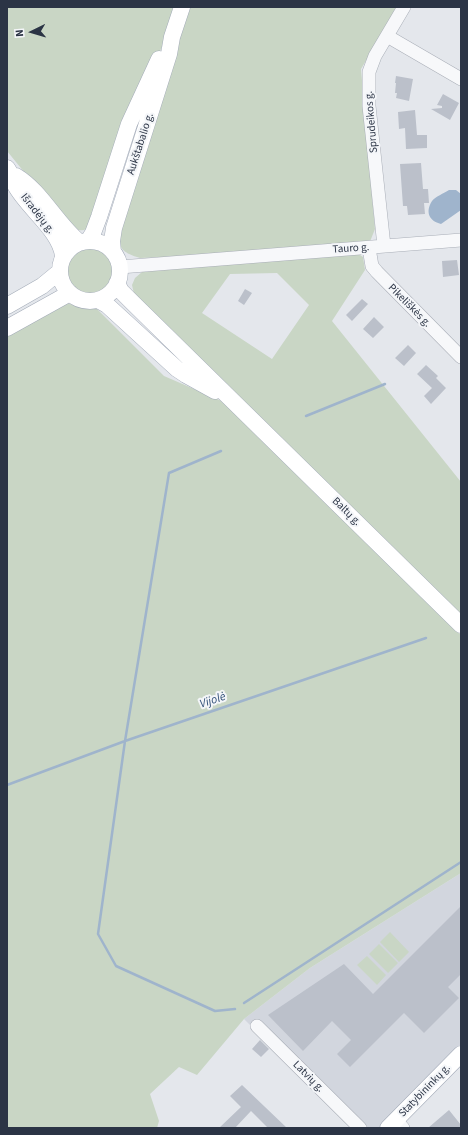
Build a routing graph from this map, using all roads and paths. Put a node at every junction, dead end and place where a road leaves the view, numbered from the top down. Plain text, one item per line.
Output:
1 (182, 7) edge
2 (404, 7) edge
3 (386, 36) junction
4 (172, 37) junction
5 (461, 79) edge
6 (8, 170) edge
7 (461, 240) edge
8 (84, 241) junction
9 (384, 246) junction
10 (369, 248) junction
11 (113, 252) junction
12 (63, 256) junction
13 (120, 267) junction
14 (60, 272) junction
15 (117, 283) junction
16 (70, 294) junction
17 (98, 300) junction
18 (7, 306) edge
19 (7, 328) edge
20 (461, 357) edge
21 (232, 400) junction
22 (461, 625) edge
23 (257, 1026) dead end
24 (461, 1054) edge
25 (396, 1125) edge
26 (360, 1128) edge

1 - 4 main road, Aukštabalio g.
2 - 3 street, Sprudeikos g.
3 - 5 street
3 - 9 street, Sprudeikos g.
4 - 8 main road, Aukštabalio g.
4 - 11 main road, Aukštabalio g.
6 - 8 main road, Išradėjų g.
6 - 12 main road, Išradėjų g.
7 - 9 street, Tauro g.
8 - 11 main road
8 - 12 main road
9 - 10 street, Tauro g.
10 - 13 street, Tauro g.
10 - 20 street, Pikeliškės g.
11 - 13 main road
12 - 14 main road
13 - 15 main road
14 - 16 main road
14 - 18 main road
15 - 17 main road
15 - 21 main road, Baltų g.
16 - 17 main road
16 - 19 main road
17 - 21 main road, Baltų g.
21 - 22 main road, Baltų g.
23 - 26 street, Latvių g.
24 - 25 main road, Statybininkų g.

